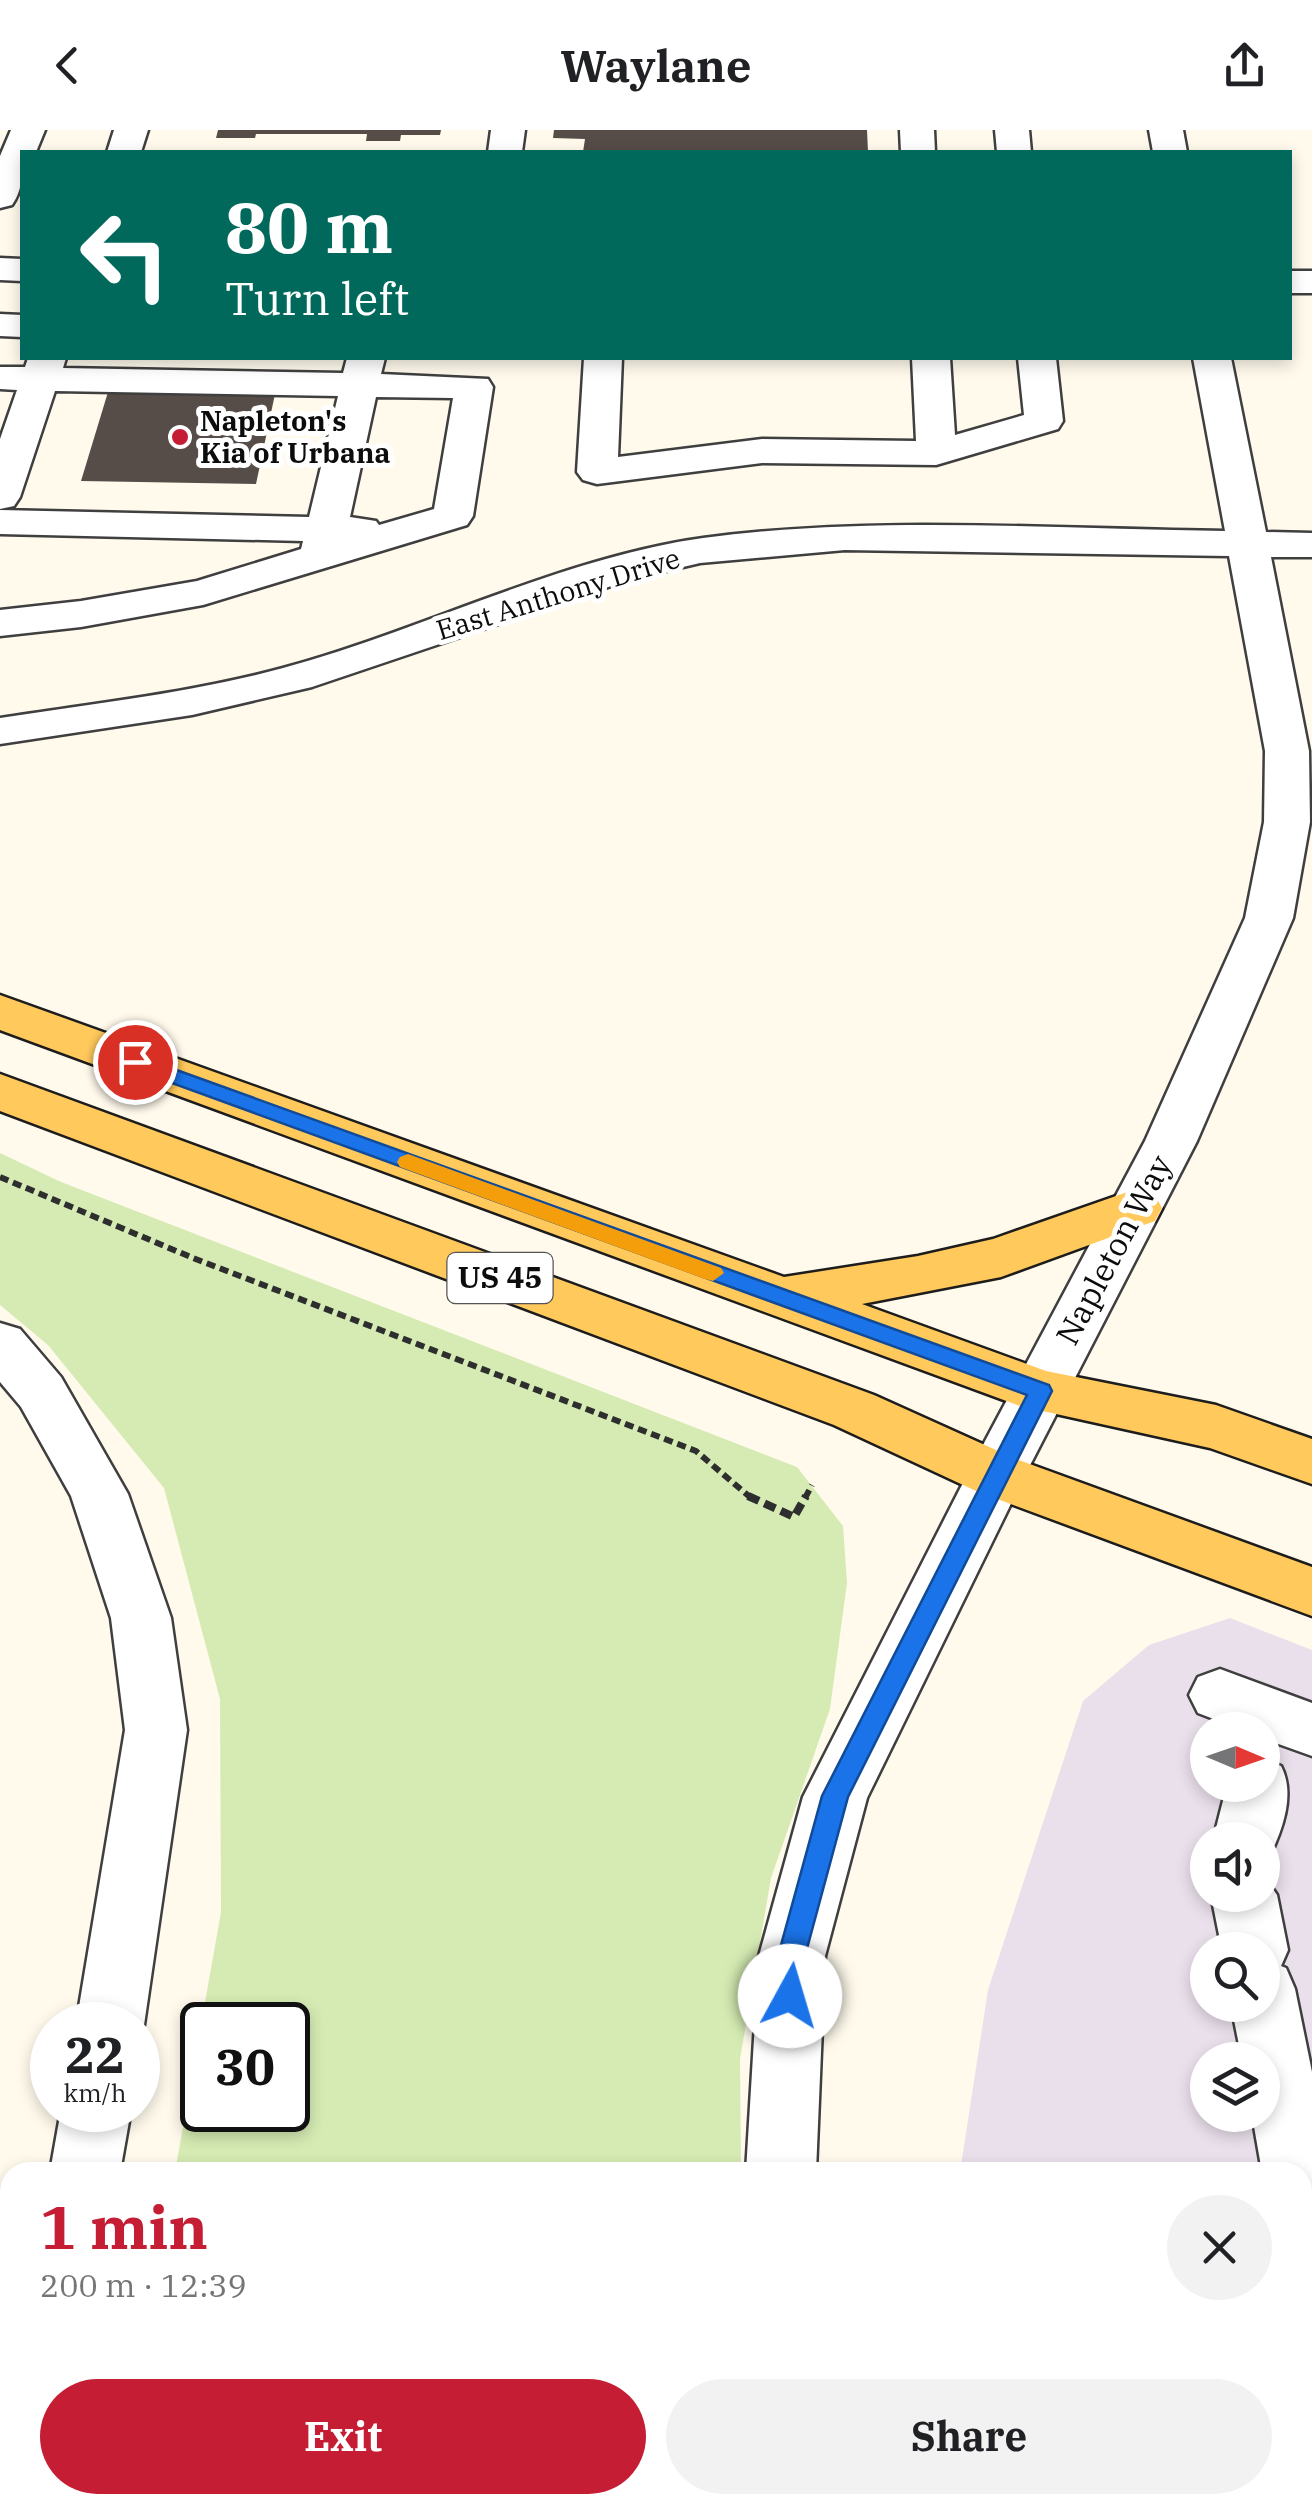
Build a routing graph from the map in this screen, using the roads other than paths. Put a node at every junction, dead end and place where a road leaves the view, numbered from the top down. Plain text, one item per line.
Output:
1 (28, 130) edge
2 (12, 164) edge
3 (0, 198) edge
4 (603, 360) edge
5 (931, 360) edge
6 (1037, 360) edge
7 (1212, 360) edge
8 (363, 371) edge
9 (29, 372) edge
10 (936, 453) junction
11 (4, 474) edge
12 (0, 522) edge
13 (323, 544) junction
14 (1248, 544) junction
15 (1312, 545) edge
16 (0, 623) edge
17 (0, 730) edge
18 (0, 1012) edge
19 (0, 1092) edge
20 (1136, 1208) junction
21 (778, 1296) junction
22 (0, 1344) edge
23 (1040, 1391) junction
24 (1312, 1462) edge
25 (996, 1476) junction
26 (1312, 1592) edge
27 (114, 2002) edge
28 (1268, 2022) edge
29 (92, 2132) edge
30 (87, 2162) edge
31 (782, 2162) edge
32 (1295, 2162) edge

1 - 2 street
2 - 3 street
4 - 10 street
5 - 10 street
6 - 10 street
7 - 14 street, Napleton Way
8 - 9 street
8 - 13 street
8 - 13 street
9 - 11 street
12 - 13 street
13 - 16 street
14 - 15 street, East Anthony Drive
14 - 17 street, East Anthony Drive
14 - 20 street, Napleton Way
18 - 21 main road, US 45
19 - 25 main road, US 45
20 - 21 main road
20 - 23 street, Napleton Way
21 - 23 main road, US 45
22 - 27 street
23 - 24 main road, US 45
23 - 25 street, Napleton Way
25 - 26 main road, US 45
25 - 31 street, Napleton Way
28 - 32 street
29 - 30 street

